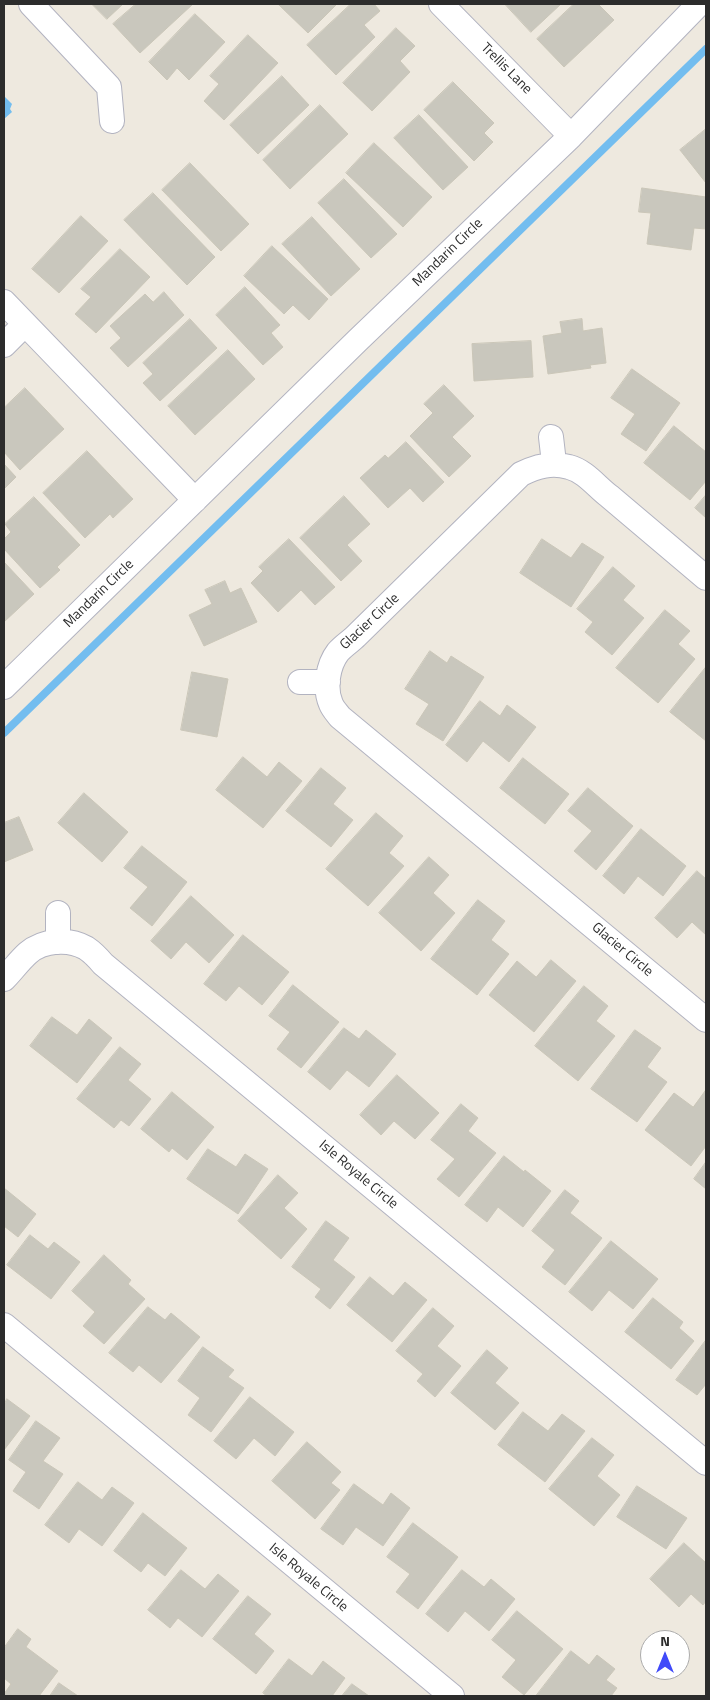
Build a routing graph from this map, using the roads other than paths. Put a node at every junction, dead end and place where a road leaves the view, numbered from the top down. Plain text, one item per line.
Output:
1 (32, 4) edge
2 (441, 4) edge
3 (699, 4) edge
4 (112, 121) dead end
5 (571, 136) junction
6 (4, 302) edge
7 (25, 324) junction
8 (4, 345) edge
9 (551, 437) dead end
10 (554, 463) junction
11 (195, 500) junction
12 (706, 578) edge
13 (300, 682) dead end
14 (328, 682) junction
15 (4, 687) edge
16 (58, 913) dead end
17 (58, 942) junction
18 (4, 978) edge
19 (706, 1020) edge
20 (4, 1325) edge
21 (706, 1462) edge
22 (452, 1696) edge

1 - 4 street
2 - 5 street, Trellis Lane
3 - 5 street, Mandarin Circle
5 - 11 street, Mandarin Circle
6 - 7 street
7 - 8 street
7 - 11 street
9 - 10 street
10 - 12 street
10 - 14 street, Glacier Circle
11 - 15 street, Mandarin Circle
13 - 14 street
14 - 19 street, Glacier Circle
16 - 17 street
17 - 18 street, Isle Royale Circle
17 - 21 street, Isle Royale Circle
20 - 22 street, Isle Royale Circle

